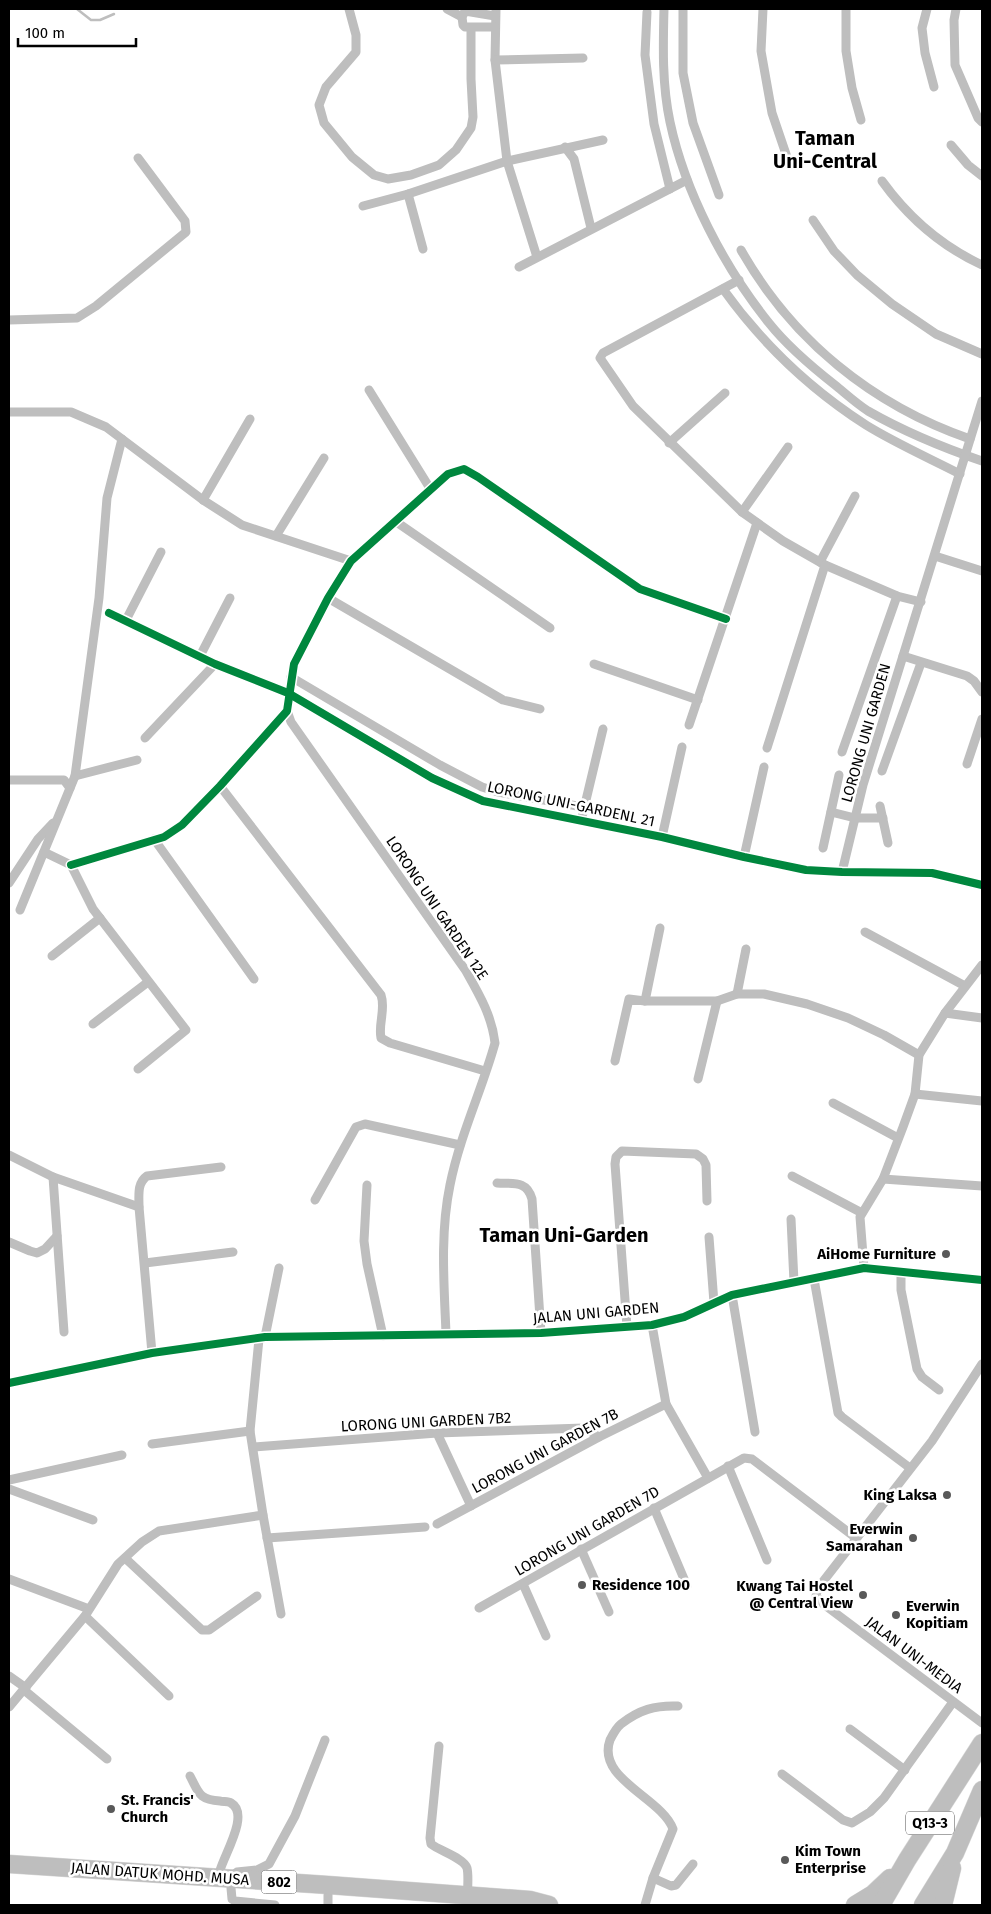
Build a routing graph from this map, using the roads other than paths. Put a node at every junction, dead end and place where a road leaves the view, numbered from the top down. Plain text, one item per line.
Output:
1 (350, 9) edge
2 (447, 9) edge
3 (664, 9) edge
4 (683, 9) edge
5 (762, 9) edge
6 (846, 9) edge
7 (927, 9) edge
8 (956, 9) edge
9 (495, 12) edge
10 (647, 12) dead end
11 (466, 13) edge
12 (495, 27) junction
13 (471, 28) junction
14 (583, 58) dead end
15 (495, 60) junction
16 (934, 87) dead end
17 (861, 120) dead end
18 (982, 122) edge
19 (603, 140) dead end
20 (951, 145) dead end
21 (565, 147) junction
22 (138, 158) dead end
23 (507, 161) junction
24 (789, 163) dead end
25 (982, 176) edge
26 (687, 180) junction
27 (882, 181) dead end
28 (670, 189) junction
29 (408, 194) junction
30 (719, 195) dead end
31 (363, 206) dead end
32 (813, 220) dead end
33 (591, 228) junction
34 (423, 249) dead end
35 (741, 250) dead end
36 (538, 257) junction
37 (982, 265) edge
38 (519, 267) dead end
39 (739, 280) junction
40 (723, 289) junction
41 (9, 320) edge
42 (982, 354) edge
43 (369, 390) dead end
44 (725, 393) dead end
45 (982, 401) edge
46 (9, 412) edge
47 (250, 419) dead end
48 (122, 439) junction
49 (970, 439) junction
50 (669, 443) junction
51 (788, 447) dead end
52 (965, 455) junction
53 (324, 458) dead end
54 (982, 461) edge
55 (960, 474) junction
56 (431, 490) junction
57 (855, 496) dead end
58 (203, 500) junction
59 (742, 512) junction
60 (395, 521) junction
61 (757, 523) junction
62 (276, 536) junction
63 (160, 552) dead end
64 (935, 556) junction
65 (351, 561) junction
66 (823, 564) junction
67 (982, 571) edge
68 (897, 596) junction
69 (230, 598) dead end
70 (328, 598) junction
71 (921, 602) junction
72 (109, 613) dead end
73 (726, 618) junction
74 (126, 620) junction
75 (550, 628) dead end
76 (200, 656) junction
77 (903, 656) junction
78 (921, 663) junction
79 (215, 664) junction
80 (594, 664) dead end
81 (291, 677) junction
82 (982, 692) edge
83 (288, 693) junction
84 (698, 700) junction
85 (540, 710) dead end
86 (287, 711) junction
87 (982, 719) edge
88 (689, 725) dead end
89 (603, 729) dead end
90 (145, 738) dead end
91 (682, 747) dead end
92 (767, 748) dead end
93 (842, 752) dead end
94 (137, 760) dead end
95 (967, 764) dead end
96 (440, 765) junction
97 (764, 767) dead end
98 (882, 771) dead end
99 (839, 775) dead end
100 (75, 776) junction
101 (432, 778) junction
102 (9, 780) edge
103 (220, 786) junction
104 (70, 788) junction
105 (880, 806) dead end
106 (583, 807) junction
107 (831, 812) junction
108 (58, 816) junction
109 (855, 818) junction
110 (883, 818) junction
111 (580, 821) junction
112 (662, 837) junction
113 (154, 839) junction
114 (888, 843) dead end
115 (824, 848) dead end
116 (44, 852) junction
117 (744, 857) junction
118 (71, 864) junction
119 (842, 872) junction
120 (9, 883) edge
121 (982, 885) edge
122 (20, 910) dead end
123 (100, 918) junction
124 (660, 928) dead end
125 (865, 932) dead end
126 (746, 949) dead end
127 (52, 956) dead end
128 (982, 965) edge
129 (254, 979) dead end
130 (148, 982) junction
131 (965, 986) junction
132 (737, 994) junction
133 (645, 1001) junction
134 (717, 1001) junction
135 (945, 1013) junction
136 (982, 1018) edge
137 (93, 1024) dead end
138 (919, 1055) junction
139 (615, 1061) dead end
140 (138, 1069) dead end
141 (485, 1071) junction
142 (698, 1079) dead end
143 (915, 1094) junction
144 (982, 1101) edge
145 (832, 1103) dead end
146 (898, 1138) junction
147 (460, 1145) junction
148 (9, 1155) edge
149 (221, 1167) dead end
150 (792, 1176) dead end
151 (53, 1177) junction
152 (883, 1179) junction
153 (497, 1183) dead end
154 (367, 1185) dead end
155 (982, 1186) edge
156 (315, 1200) dead end
157 (708, 1201) dead end
158 (139, 1207) junction
159 (862, 1213) junction
160 (791, 1219) dead end
161 (57, 1236) junction
162 (709, 1237) dead end
163 (9, 1242) edge
164 (233, 1252) dead end
165 (145, 1263) junction
166 (279, 1268) dead end
167 (864, 1268) junction
168 (901, 1273) junction
169 (814, 1279) junction
170 (982, 1280) edge
171 (794, 1282) junction
172 (732, 1295) junction
173 (714, 1303) junction
174 (652, 1325) junction
175 (627, 1327) junction
176 (64, 1332) dead end
177 (446, 1333) junction
178 (540, 1333) junction
179 (383, 1336) junction
180 (262, 1338) junction
181 (152, 1353) junction
182 (982, 1364) edge
183 (9, 1383) edge
184 (939, 1390) dead end
185 (666, 1404) junction
186 (250, 1431) junction
187 (755, 1432) dead end
188 (437, 1434) junction
189 (599, 1436) junction
190 (152, 1444) dead end
191 (253, 1447) junction
192 (122, 1455) dead end
193 (728, 1466) junction
194 (910, 1468) junction
195 (708, 1478) junction
196 (9, 1480) edge
197 (9, 1489) edge
198 (471, 1506) junction
199 (654, 1508) junction
200 (262, 1515) junction
201 (93, 1520) dead end
202 (437, 1524) dead end
203 (425, 1527) dead end
204 (267, 1538) junction
205 (856, 1538) junction
206 (582, 1549) junction
207 (125, 1558) junction
208 (767, 1560) dead end
209 (9, 1579) edge
210 (523, 1584) junction
211 (687, 1586) dead end
212 (257, 1596) dead end
213 (479, 1608) dead end
214 (610, 1612) dead end
215 (87, 1613) junction
216 (281, 1614) dead end
217 (546, 1636) dead end
218 (9, 1676) edge
219 (25, 1689) junction
220 (169, 1696) dead end
221 (953, 1702) junction
222 (678, 1706) dead end
223 (9, 1707) edge
224 (982, 1723) edge
225 (850, 1729) dead end
226 (325, 1740) dead end
227 (982, 1743) edge
228 (439, 1746) dead end
229 (107, 1759) dead end
230 (905, 1770) junction
231 (782, 1774) dead end
232 (190, 1776) dead end
233 (982, 1790) edge
234 (955, 1853) junction
235 (907, 1860) junction
236 (9, 1864) edge
237 (693, 1864) dead end
238 (9, 1876) edge
239 (653, 1878) junction
240 (228, 1882) junction
241 (328, 1900) edge
242 (468, 1901) edge
243 (275, 1905) edge
244 (549, 1905) edge
245 (645, 1905) edge
246 (855, 1905) edge
247 (881, 1905) edge
248 (923, 1905) edge
249 (943, 1905) edge

1 - 13 street
2 - 11 street
3 - 26 street
4 - 30 street
5 - 24 street
6 - 17 street
7 - 16 street
8 - 18 street
9 - 11 street
9 - 12 street
10 - 28 street
11 - 13 street
12 - 13 street
12 - 15 street
14 - 15 street
15 - 23 street
19 - 21 street
20 - 25 street
21 - 23 street
21 - 33 street
22 - 41 street
23 - 29 street
23 - 36 street
26 - 28 street
26 - 39 street
27 - 37 street
28 - 33 street
29 - 31 street
29 - 34 street
32 - 42 street
33 - 36 street
35 - 49 street
36 - 38 street
39 - 40 street
39 - 52 street
40 - 50 street
40 - 55 street
43 - 56 street
44 - 50 street
45 - 49 street, LORONG UNI GARDEN
46 - 48 street
47 - 58 street
48 - 58 street
48 - 100 street
49 - 52 street, LORONG UNI GARDEN
50 - 59 street
51 - 59 street
52 - 54 street
52 - 55 street, LORONG UNI GARDEN
53 - 62 street
55 - 64 street, LORONG UNI GARDEN
56 - 60 street
56 - 73 street
57 - 66 street
58 - 62 street
59 - 61 street
60 - 65 street
60 - 75 street
61 - 66 street
61 - 73 street
62 - 65 street
63 - 74 street
64 - 67 street
64 - 71 street, LORONG UNI GARDEN
65 - 70 street
66 - 68 street
66 - 92 street
68 - 71 street
68 - 93 street
69 - 76 street
70 - 81 street
70 - 85 street
71 - 77 street, LORONG UNI GARDEN
72 - 74 street, LORONG UNI-GARDENL 21
73 - 84 street
74 - 76 street, LORONG UNI-GARDENL 21
76 - 79 street, LORONG UNI-GARDENL 21
77 - 78 street
77 - 109 street, LORONG UNI GARDEN
78 - 82 street
78 - 98 street
79 - 83 street, LORONG UNI-GARDENL 21
79 - 90 street
80 - 84 street
81 - 83 street
81 - 96 street
83 - 86 street
83 - 101 street, LORONG UNI-GARDENL 21
84 - 88 street
86 - 103 street
86 - 141 street, LORONG UNI GARDEN 12E
87 - 95 street
89 - 106 street
91 - 112 street
94 - 100 street
96 - 101 street
96 - 106 street
97 - 117 street
99 - 107 street
100 - 104 street
101 - 111 street, LORONG UNI-GARDENL 21
102 - 104 street
103 - 113 street
103 - 141 street
104 - 108 street
105 - 110 street
106 - 111 street
107 - 109 street
107 - 115 street
108 - 116 street
108 - 120 street
109 - 110 street
109 - 119 street, LORONG UNI GARDEN
110 - 114 street
111 - 112 street, LORONG UNI-GARDENL 21
112 - 117 street, LORONG UNI-GARDENL 21
113 - 118 street
113 - 129 street
116 - 118 street
116 - 122 street
117 - 119 street, LORONG UNI-GARDENL 21
118 - 123 street
119 - 121 street, LORONG UNI-GARDENL 21
123 - 127 street
123 - 130 street
124 - 133 street
125 - 131 street
126 - 132 street
128 - 131 street
130 - 137 street
130 - 140 street
131 - 135 street
132 - 134 street
132 - 138 street
133 - 134 street
133 - 139 street
134 - 142 street
135 - 136 street
135 - 138 street
138 - 143 street
141 - 147 street
143 - 144 street
143 - 146 street
145 - 146 street
146 - 152 street
147 - 156 street
147 - 177 street
148 - 151 street
149 - 158 street
150 - 159 street
151 - 158 street
151 - 161 street
152 - 155 street
152 - 159 street
153 - 178 street
154 - 179 street
157 - 175 street
158 - 165 street
159 - 167 street
160 - 171 street
161 - 163 street
161 - 176 street
162 - 173 street
164 - 165 street
165 - 181 street
166 - 180 street
167 - 168 street, JALAN UNI GARDEN
167 - 169 street, JALAN UNI GARDEN
168 - 170 street, JALAN UNI GARDEN
168 - 184 street
169 - 171 street, JALAN UNI GARDEN
169 - 194 street
171 - 172 street, JALAN UNI GARDEN
172 - 173 street, JALAN UNI GARDEN
172 - 187 street
173 - 174 street, JALAN UNI GARDEN
174 - 175 street, JALAN UNI GARDEN
174 - 185 street
175 - 178 street, JALAN UNI GARDEN
177 - 178 street, JALAN UNI GARDEN
177 - 179 street, JALAN UNI GARDEN
179 - 180 street, JALAN UNI GARDEN
180 - 181 street, JALAN UNI GARDEN
180 - 186 street
181 - 183 street, JALAN UNI GARDEN
182 - 194 street
185 - 189 street, LORONG UNI GARDEN 7B
185 - 195 street
186 - 190 street
186 - 191 street
188 - 189 street, LORONG UNI GARDEN 7B2
188 - 191 street, LORONG UNI GARDEN 7B2
188 - 198 street
189 - 198 street, LORONG UNI GARDEN 7B
191 - 200 street
192 - 196 street
193 - 195 street, LORONG UNI GARDEN 7D
193 - 205 street, LORONG UNI GARDEN 7D
193 - 208 street
194 - 205 street
195 - 199 street, LORONG UNI GARDEN 7D
197 - 201 street
198 - 202 street, LORONG UNI GARDEN 7B
199 - 206 street, LORONG UNI GARDEN 7D
199 - 211 street
200 - 204 street
200 - 207 street
203 - 204 street
204 - 216 street
205 - 221 street, JALAN UNI-MEDIA
206 - 210 street, LORONG UNI GARDEN 7D
206 - 214 street
207 - 212 street
207 - 215 street
209 - 215 street
210 - 213 street, LORONG UNI GARDEN 7D
210 - 217 street
215 - 219 street
215 - 220 street
218 - 219 street
219 - 223 street
219 - 229 street
221 - 224 street, JALAN UNI-MEDIA
221 - 230 street
222 - 239 street
225 - 230 street
226 - 240 street
227 - 235 highway, Q13-3
228 - 242 street
230 - 231 street
232 - 240 street
233 - 234 highway, Q13-3
234 - 248 highway, Q13-3
234 - 249 highway
235 - 246 highway
235 - 247 highway, Q13-3
236 - 240 highway, JALAN DATUK MOHD. MUSA / 802
237 - 239 street
238 - 240 highway, JALAN DATUK MOHD. MUSA / 802
239 - 245 street
240 - 241 highway, JALAN DATUK MOHD. MUSA / 802
240 - 242 highway, JALAN DATUK MOHD. MUSA / 802
240 - 243 street
241 - 242 highway, JALAN DATUK MOHD. MUSA / 802
242 - 244 highway, JALAN DATUK MOHD. MUSA / 802

